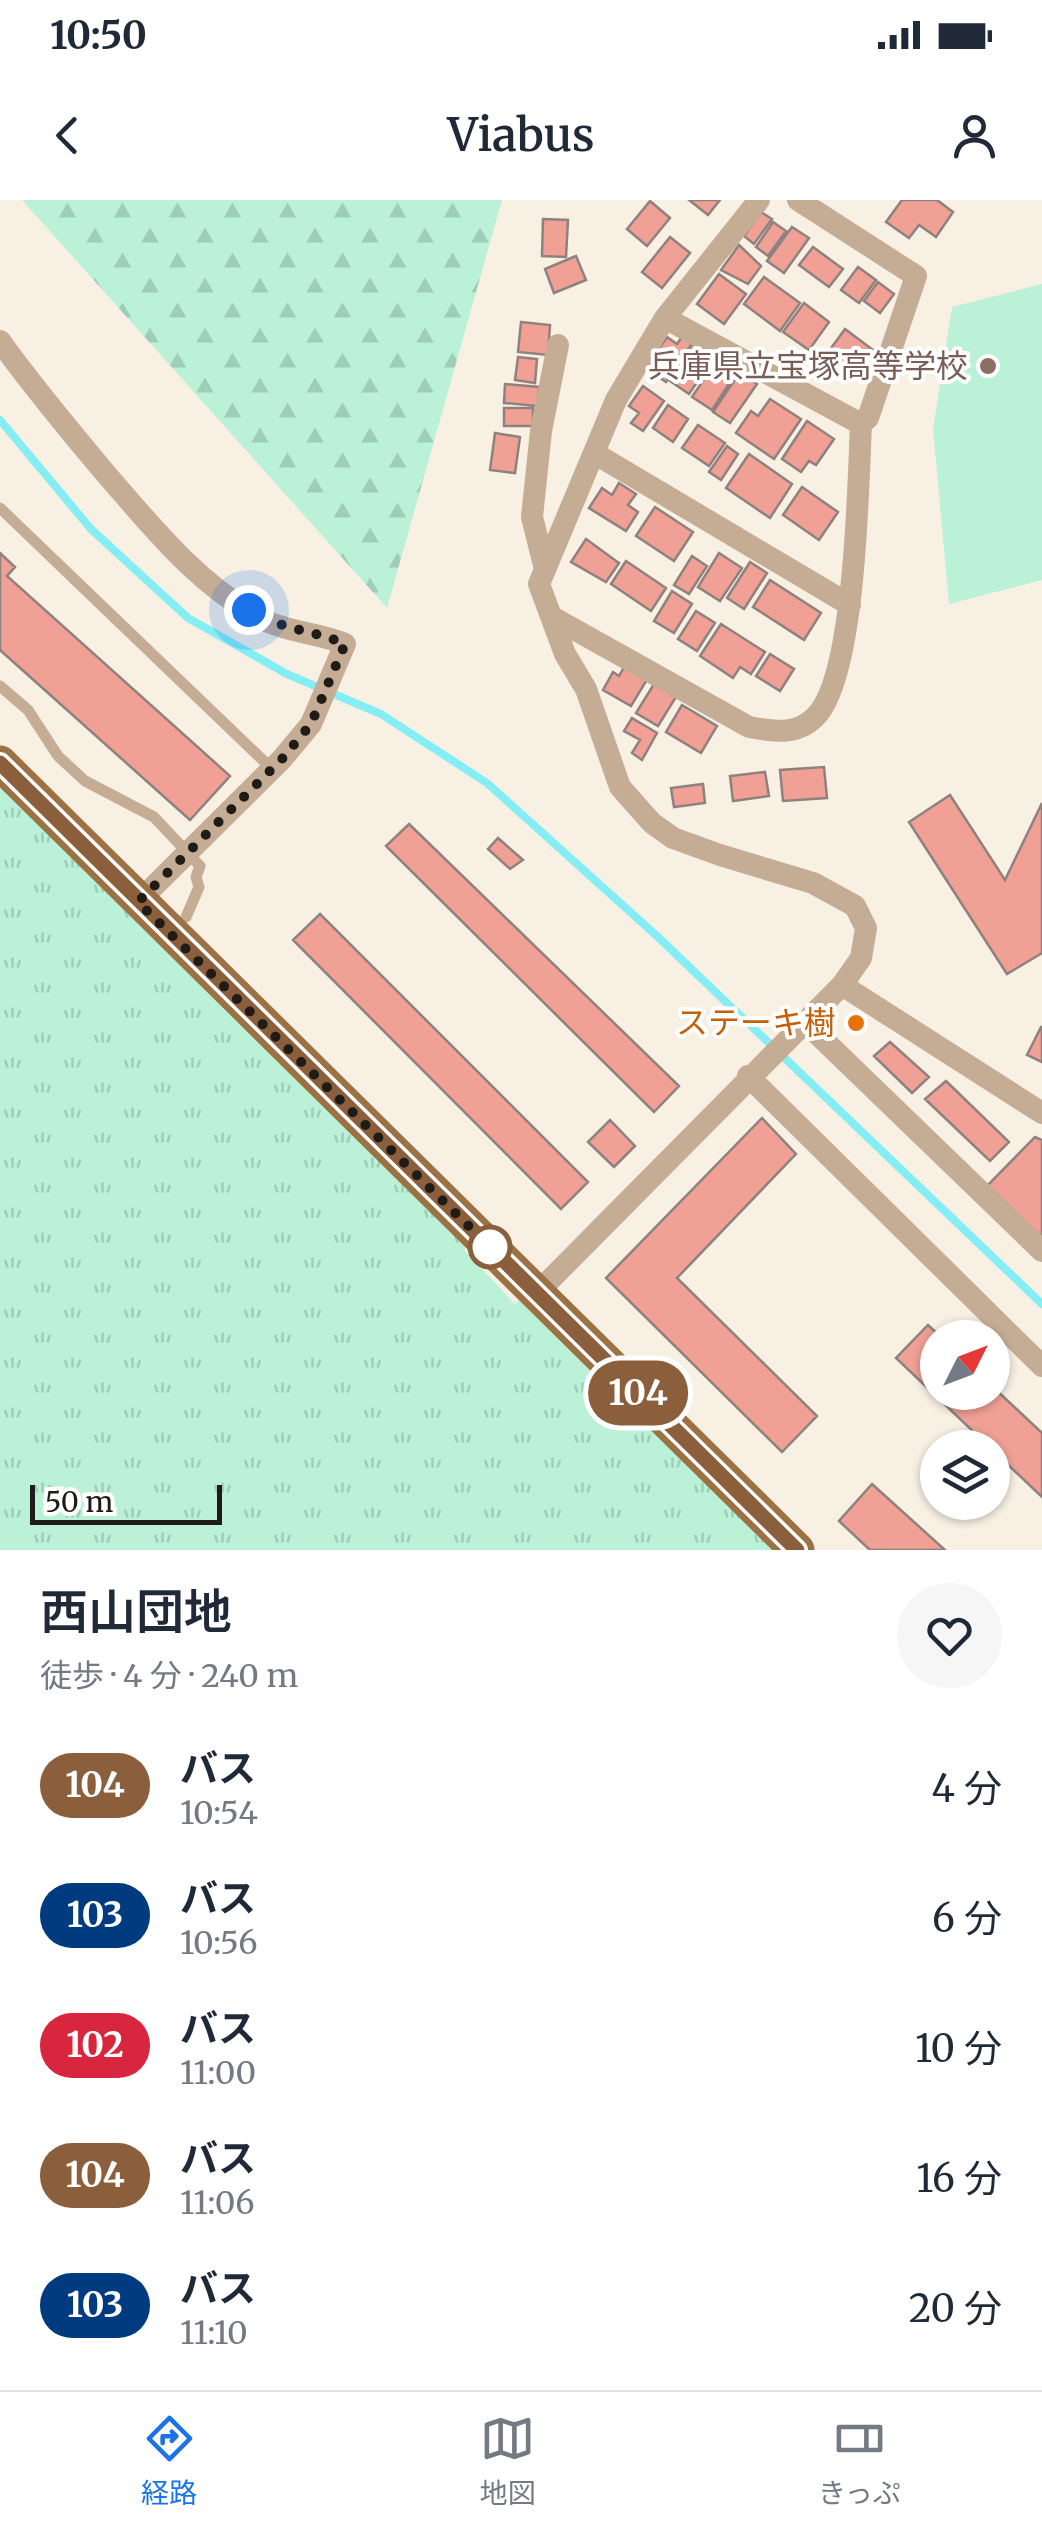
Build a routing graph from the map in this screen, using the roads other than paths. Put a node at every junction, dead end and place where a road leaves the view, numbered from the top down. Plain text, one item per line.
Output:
1 (760, 200) edge
2 (798, 200) edge
3 (666, 318) junction
4 (0, 341) edge
5 (558, 346) dead end
6 (862, 424) junction
7 (594, 453) junction
8 (0, 508) edge
9 (544, 565) junction
10 (850, 605) junction
11 (554, 618) junction
12 (0, 686) edge
13 (0, 764) edge
14 (272, 769) junction
15 (187, 852) junction
16 (138, 902) junction
17 (186, 917) dead end
18 (842, 985) junction
19 (806, 1023) junction
20 (750, 1074) junction
21 (1042, 1113) edge
22 (1042, 1251) edge
23 (536, 1293) junction
24 (1042, 1366) edge
25 (797, 1550) edge

1 - 3 street
2 - 6 street
3 - 6 street
3 - 7 street
4 - 14 street
5 - 9 street
6 - 10 street
7 - 9 street
7 - 10 street
8 - 14 lane
9 - 11 street
10 - 11 street
11 - 18 street
12 - 15 lane
13 - 16 main road
14 - 15 street
15 - 16 street
15 - 17 lane
16 - 23 main road
18 - 19 street
18 - 21 street
19 - 20 street
19 - 22 street
20 - 23 street
20 - 24 street
23 - 25 main road

